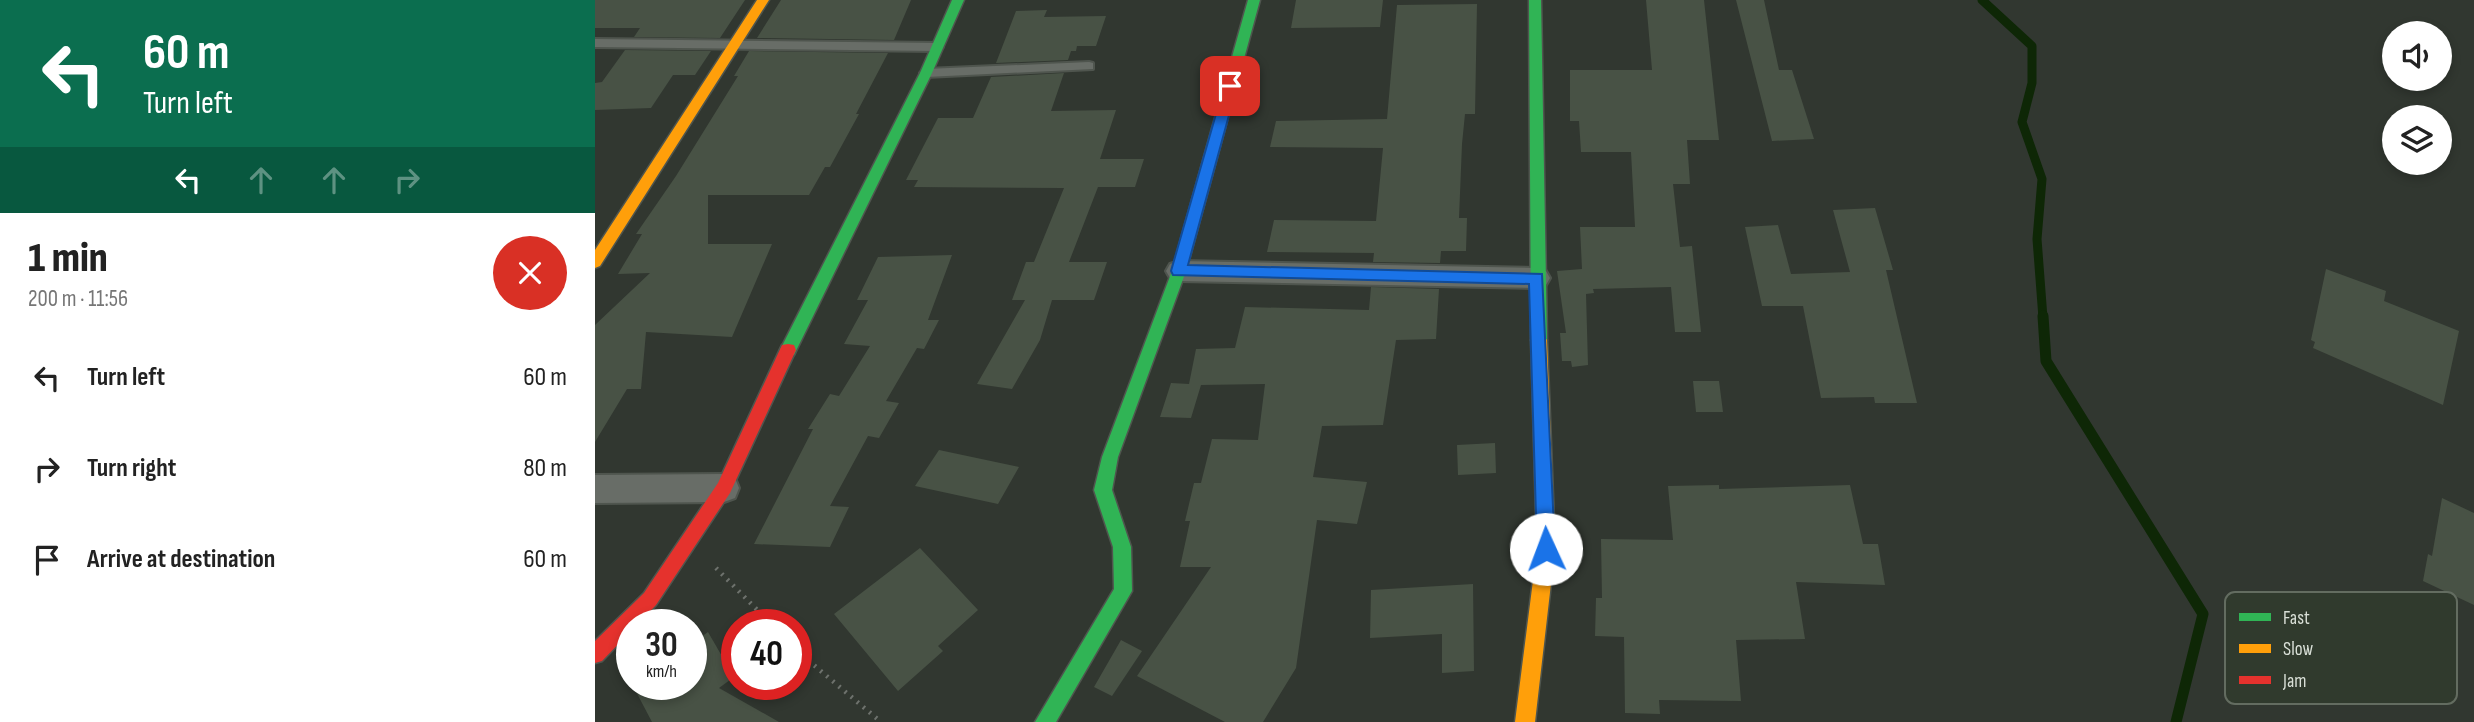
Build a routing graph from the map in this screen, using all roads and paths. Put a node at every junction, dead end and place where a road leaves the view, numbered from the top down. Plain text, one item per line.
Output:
1 (763, 0) edge
2 (958, 0) edge
3 (1254, 0) edge
4 (1535, 0) edge
5 (595, 43) edge
6 (737, 44) junction
7 (937, 47) junction
8 (1090, 66) dead end
9 (926, 73) junction
10 (595, 262) edge
11 (1179, 271) junction
12 (1537, 278) junction
13 (724, 488) junction
14 (595, 489) edge
15 (689, 540) junction
16 (756, 609) edge
17 (595, 654) edge
18 (812, 664) edge
19 (881, 722) edge
20 (1045, 722) edge
21 (1524, 722) edge

1 - 6 street
2 - 7 street
3 - 11 street
4 - 12 street
5 - 6 lane
6 - 7 lane
6 - 10 street
7 - 9 street
8 - 9 lane
9 - 13 street
11 - 12 street
11 - 20 street
12 - 21 street
13 - 14 street
13 - 15 street
15 - 16 path
15 - 17 street
18 - 19 path

